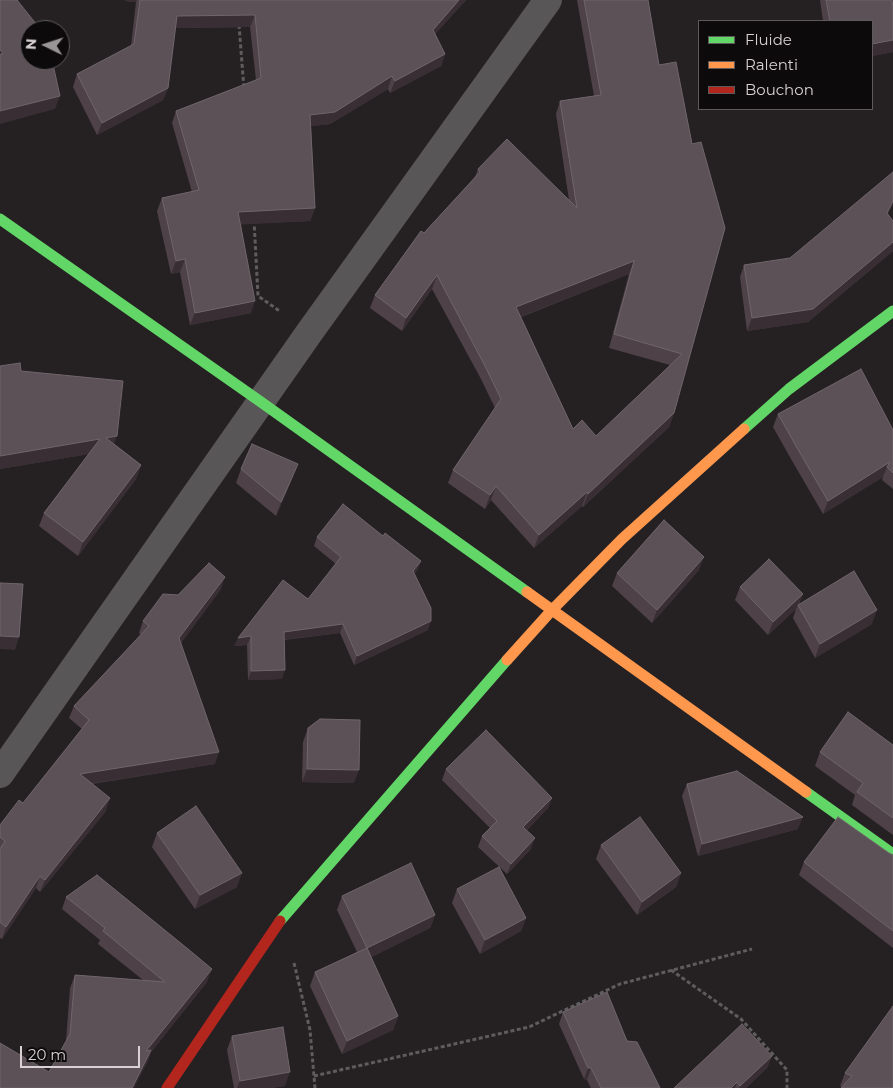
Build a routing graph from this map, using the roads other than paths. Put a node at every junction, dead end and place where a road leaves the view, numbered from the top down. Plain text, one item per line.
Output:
1 (548, 0) edge
2 (0, 219) edge
3 (893, 311) edge
4 (261, 402) junction
5 (552, 610) junction
6 (0, 774) edge
7 (893, 854) edge
8 (167, 1088) edge

1 - 4 street
2 - 4 street
3 - 5 street
4 - 5 street
4 - 6 street
5 - 7 street
5 - 8 street

